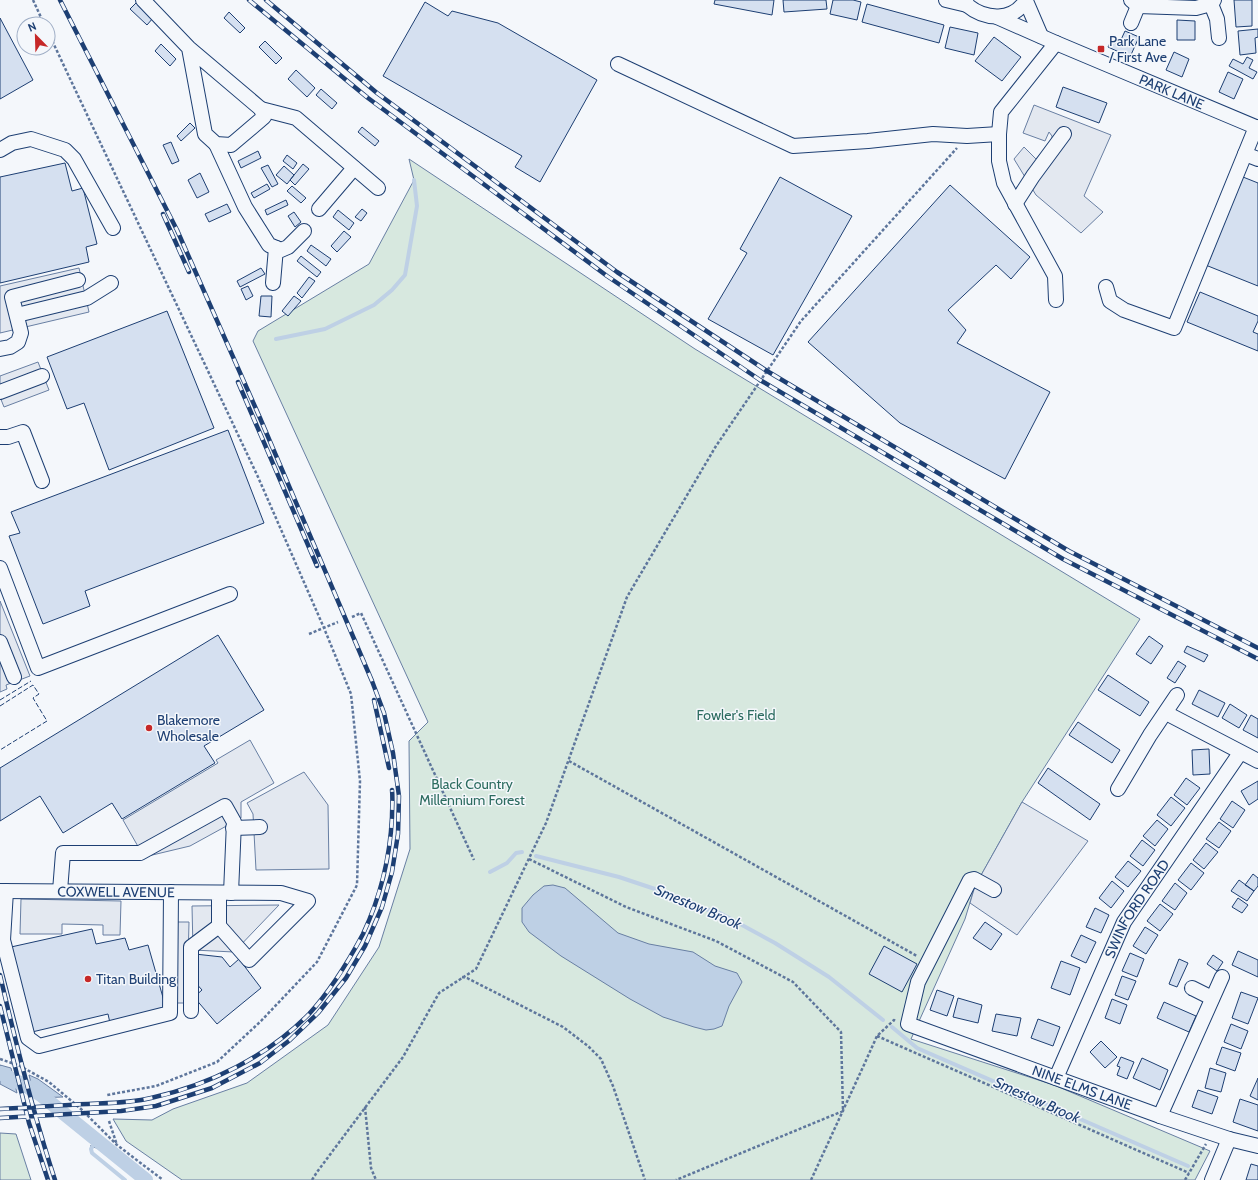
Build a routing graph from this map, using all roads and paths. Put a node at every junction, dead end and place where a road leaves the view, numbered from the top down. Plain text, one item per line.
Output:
1 (33, 0) edge
2 (143, 0) edge
3 (946, 0) edge
4 (1026, 0) edge
5 (1212, 2) edge
6 (967, 3) edge
7 (1135, 3) edge
8 (40, 16) edge
9 (997, 17) junction
10 (1131, 23) dead end
11 (1041, 36) junction
12 (1219, 38) dead end
13 (1056, 43) junction
14 (189, 48) junction
15 (56, 49) edge
16 (618, 64) dead end
17 (261, 109) junction
18 (1257, 128) edge
19 (999, 134) junction
20 (1064, 134) dead end
21 (967, 136) junction
22 (216, 144) junction
23 (0, 150) edge
24 (1245, 154) junction
25 (1258, 159) edge
26 (354, 168) junction
27 (378, 188) dead end
28 (1015, 204) junction
29 (319, 209) dead end
30 (113, 228) dead end
31 (304, 231) dead end
32 (276, 248) junction
33 (78, 280) dead end
34 (273, 282) dead end
35 (112, 283) dead end
36 (1106, 287) dead end
37 (1056, 300) dead end
38 (17, 316) junction
39 (5, 348) edge
40 (42, 376) dead end
41 (0, 392) edge
42 (0, 437) edge
43 (42, 481) dead end
44 (2, 577) edge
45 (230, 594) dead end
46 (352, 617) dead end
47 (338, 622) dead end
48 (324, 628) junction
49 (309, 634) dead end
50 (0, 642) edge
51 (14, 677) dead end
52 (1178, 695) dead end
53 (1166, 713) junction
54 (1240, 753) junction
55 (568, 761) junction
56 (1258, 761) edge
57 (1118, 789) dead end
58 (260, 827) dead end
59 (233, 834) junction
60 (529, 859) junction
61 (474, 860) dead end
62 (994, 890) dead end
63 (3, 891) edge
64 (60, 891) junction
65 (171, 892) junction
66 (225, 893) junction
67 (219, 926) junction
68 (928, 962) junction
69 (462, 977) junction
70 (1222, 977) dead end
71 (1192, 988) dead end
72 (1212, 998) junction
73 (191, 1011) dead end
74 (908, 1024) junction
75 (877, 1036) junction
76 (0, 1059) edge
77 (1056, 1078) junction
78 (365, 1107) junction
79 (843, 1110) junction
80 (1160, 1116) junction
81 (109, 1121) dead end
82 (1213, 1133) junction
83 (1229, 1139) junction
84 (117, 1145) junction
85 (1258, 1146) edge
86 (1189, 1173) junction
87 (164, 1180) edge
88 (312, 1180) edge
89 (376, 1180) edge
90 (645, 1180) edge
91 (676, 1180) edge
92 (811, 1180) edge
93 (1185, 1180) edge
94 (1212, 1180) edge

1 - 8 path
2 - 14 street
3 - 6 street, PARK LANE
4 - 9 street
4 - 11 street
5 - 7 street
5 - 12 street
6 - 9 street, PARK LANE
7 - 10 street
9 - 11 street, PARK LANE
11 - 13 street, PARK LANE
13 - 18 street, PARK LANE
13 - 19 street
14 - 17 street
14 - 22 street
15 - 48 path
16 - 21 street
17 - 22 street
17 - 26 street
18 - 24 street
19 - 21 street
19 - 28 street
20 - 28 street
21 - 55 path
22 - 32 street
23 - 30 street
24 - 25 street
24 - 36 street
26 - 27 street
26 - 29 street
28 - 37 street
31 - 32 street
32 - 34 street
33 - 38 street
35 - 38 street
38 - 39 street
40 - 41 street
42 - 43 street
44 - 45 street
46 - 61 path
47 - 48 path
48 - 49 path
50 - 51 street
52 - 53 street
53 - 54 street
53 - 57 street
54 - 56 street
54 - 77 street, SWINFORD ROAD
55 - 60 path
55 - 68 path
58 - 59 street
59 - 64 street
59 - 66 street
60 - 69 path
60 - 79 path
62 - 68 street
63 - 64 street, COXWELL AVENUE
63 - 65 street
64 - 65 street, COXWELL AVENUE
65 - 66 street, COXWELL AVENUE
66 - 67 street
66 - 67 street, COXWELL AVENUE
67 - 73 street
68 - 74 street
69 - 78 path
69 - 90 path
70 - 72 street
71 - 72 street
72 - 80 street
74 - 75 path
74 - 77 street, NINE ELMS LANE
75 - 79 path
75 - 86 path
76 - 84 path
77 - 80 street, NINE ELMS LANE
78 - 88 path
78 - 89 path
79 - 91 path
79 - 92 path
80 - 82 street, NINE ELMS LANE
81 - 84 path
82 - 83 street, NINE ELMS LANE
82 - 86 path
83 - 85 street, NINE ELMS LANE
83 - 94 street
84 - 87 path
86 - 93 path

